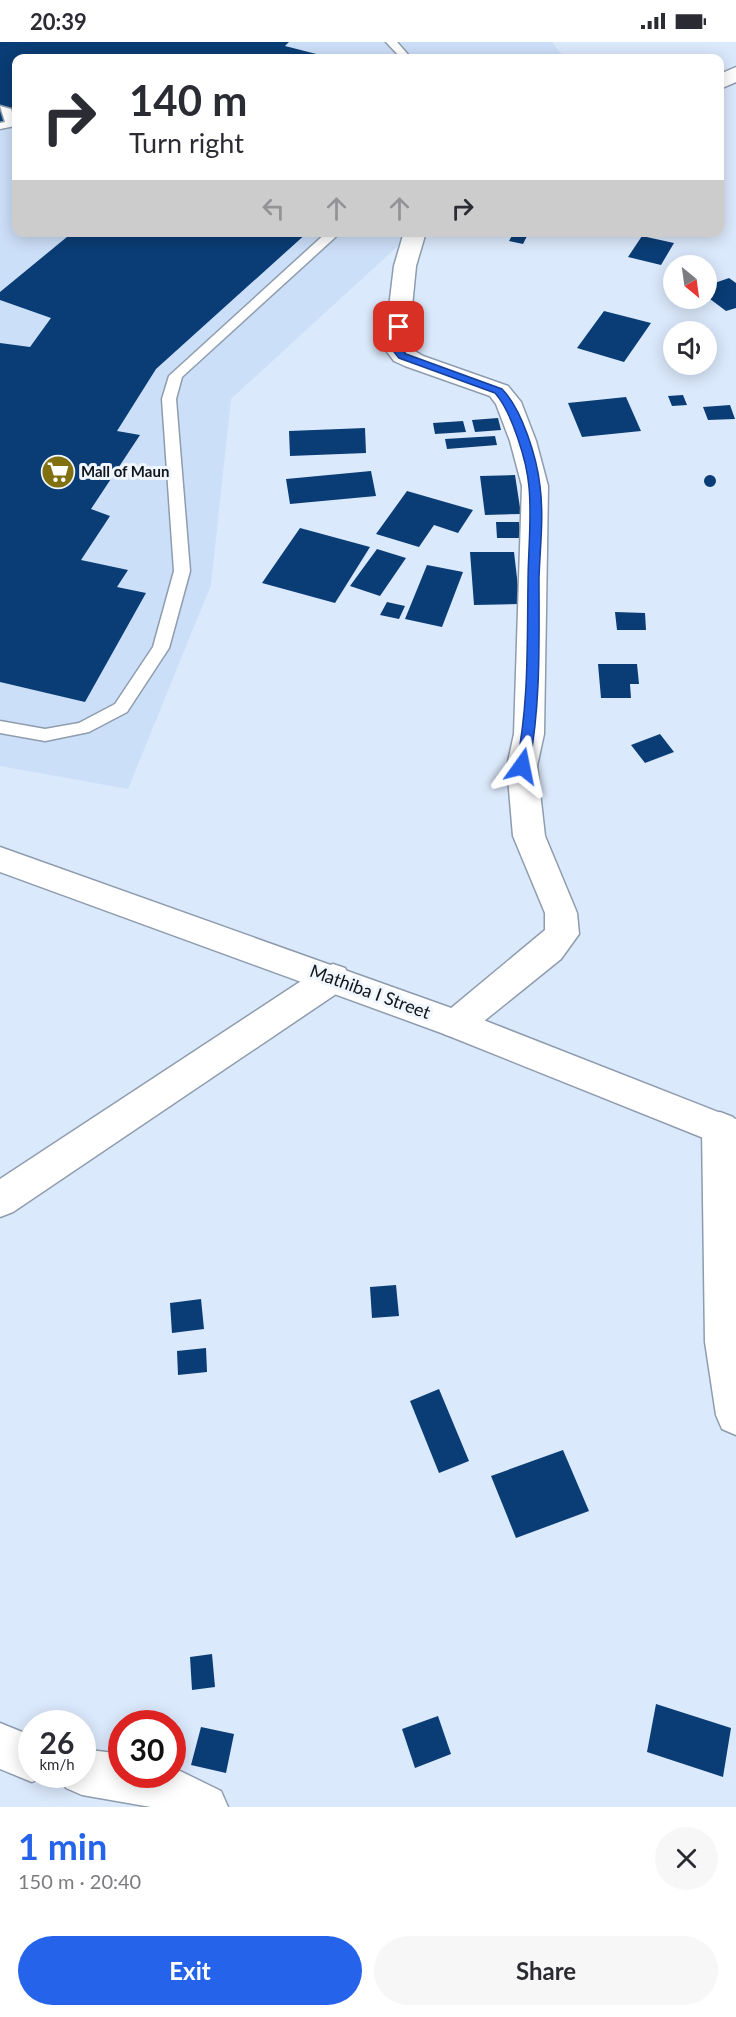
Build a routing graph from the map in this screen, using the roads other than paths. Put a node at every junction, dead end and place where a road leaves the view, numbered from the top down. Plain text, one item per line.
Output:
1 (391, 42) edge
2 (402, 54) edge
3 (0, 109) edge
4 (0, 126) edge
5 (329, 237) edge
6 (414, 237) edge
7 (0, 727) edge
8 (0, 859) edge
9 (333, 978) junction
10 (456, 1024) junction
11 (728, 1132) edge
12 (0, 1200) edge
13 (736, 1415) edge
14 (0, 1746) edge
15 (18, 1753) edge
16 (96, 1774) edge
17 (205, 1807) edge

1 - 2 lane
3 - 4 lane
5 - 7 lane
6 - 10 street
8 - 9 street, Mathiba I Street
9 - 10 street, Mathiba I Street
9 - 12 street
10 - 11 street, Mathiba I Street
11 - 13 street
14 - 15 street
16 - 17 street

